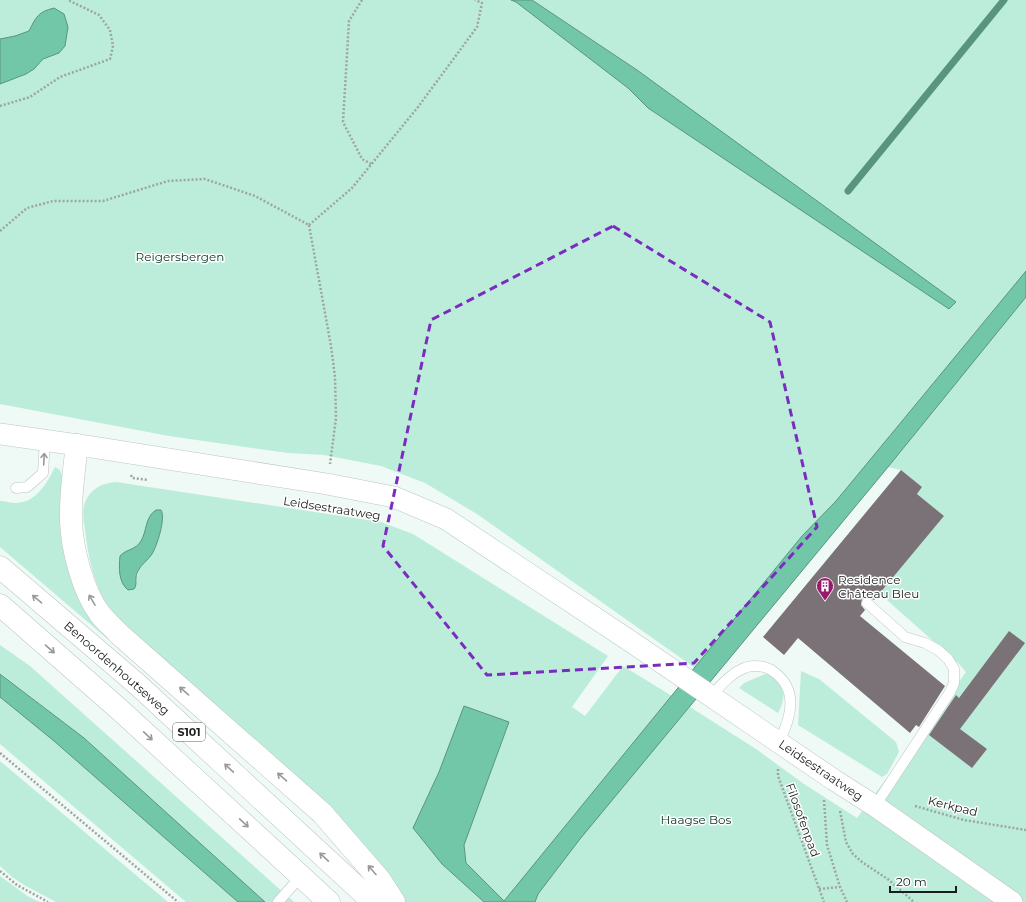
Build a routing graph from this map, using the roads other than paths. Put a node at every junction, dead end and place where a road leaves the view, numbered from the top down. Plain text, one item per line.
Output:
1 (0, 434) edge
2 (44, 440) junction
3 (77, 445) junction
4 (16, 488) dead end
5 (0, 567) edge
6 (867, 603) dead end
7 (0, 605) edge
8 (711, 696) junction
9 (779, 742) junction
10 (875, 806) junction
11 (301, 876) junction
12 (280, 900) edge
13 (329, 902) edge
14 (374, 902) edge
15 (394, 902) edge
16 (1012, 902) edge

1 - 2 street, Leidsestraatweg
2 - 3 street, Leidsestraatweg
4 -> 2 lane
3 - 8 street, Leidsestraatweg
15 -> 3 main road
14 -> 5 main road, Benoordenhoutseweg / S101
6 - 10 lane
7 -> 11 main road, S101
8 - 9 street, Leidsestraatweg
8 - 9 lane
9 - 10 street, Leidsestraatweg
10 - 16 street, Leidsestraatweg
11 - 12 lane
11 - 13 main road, S101

